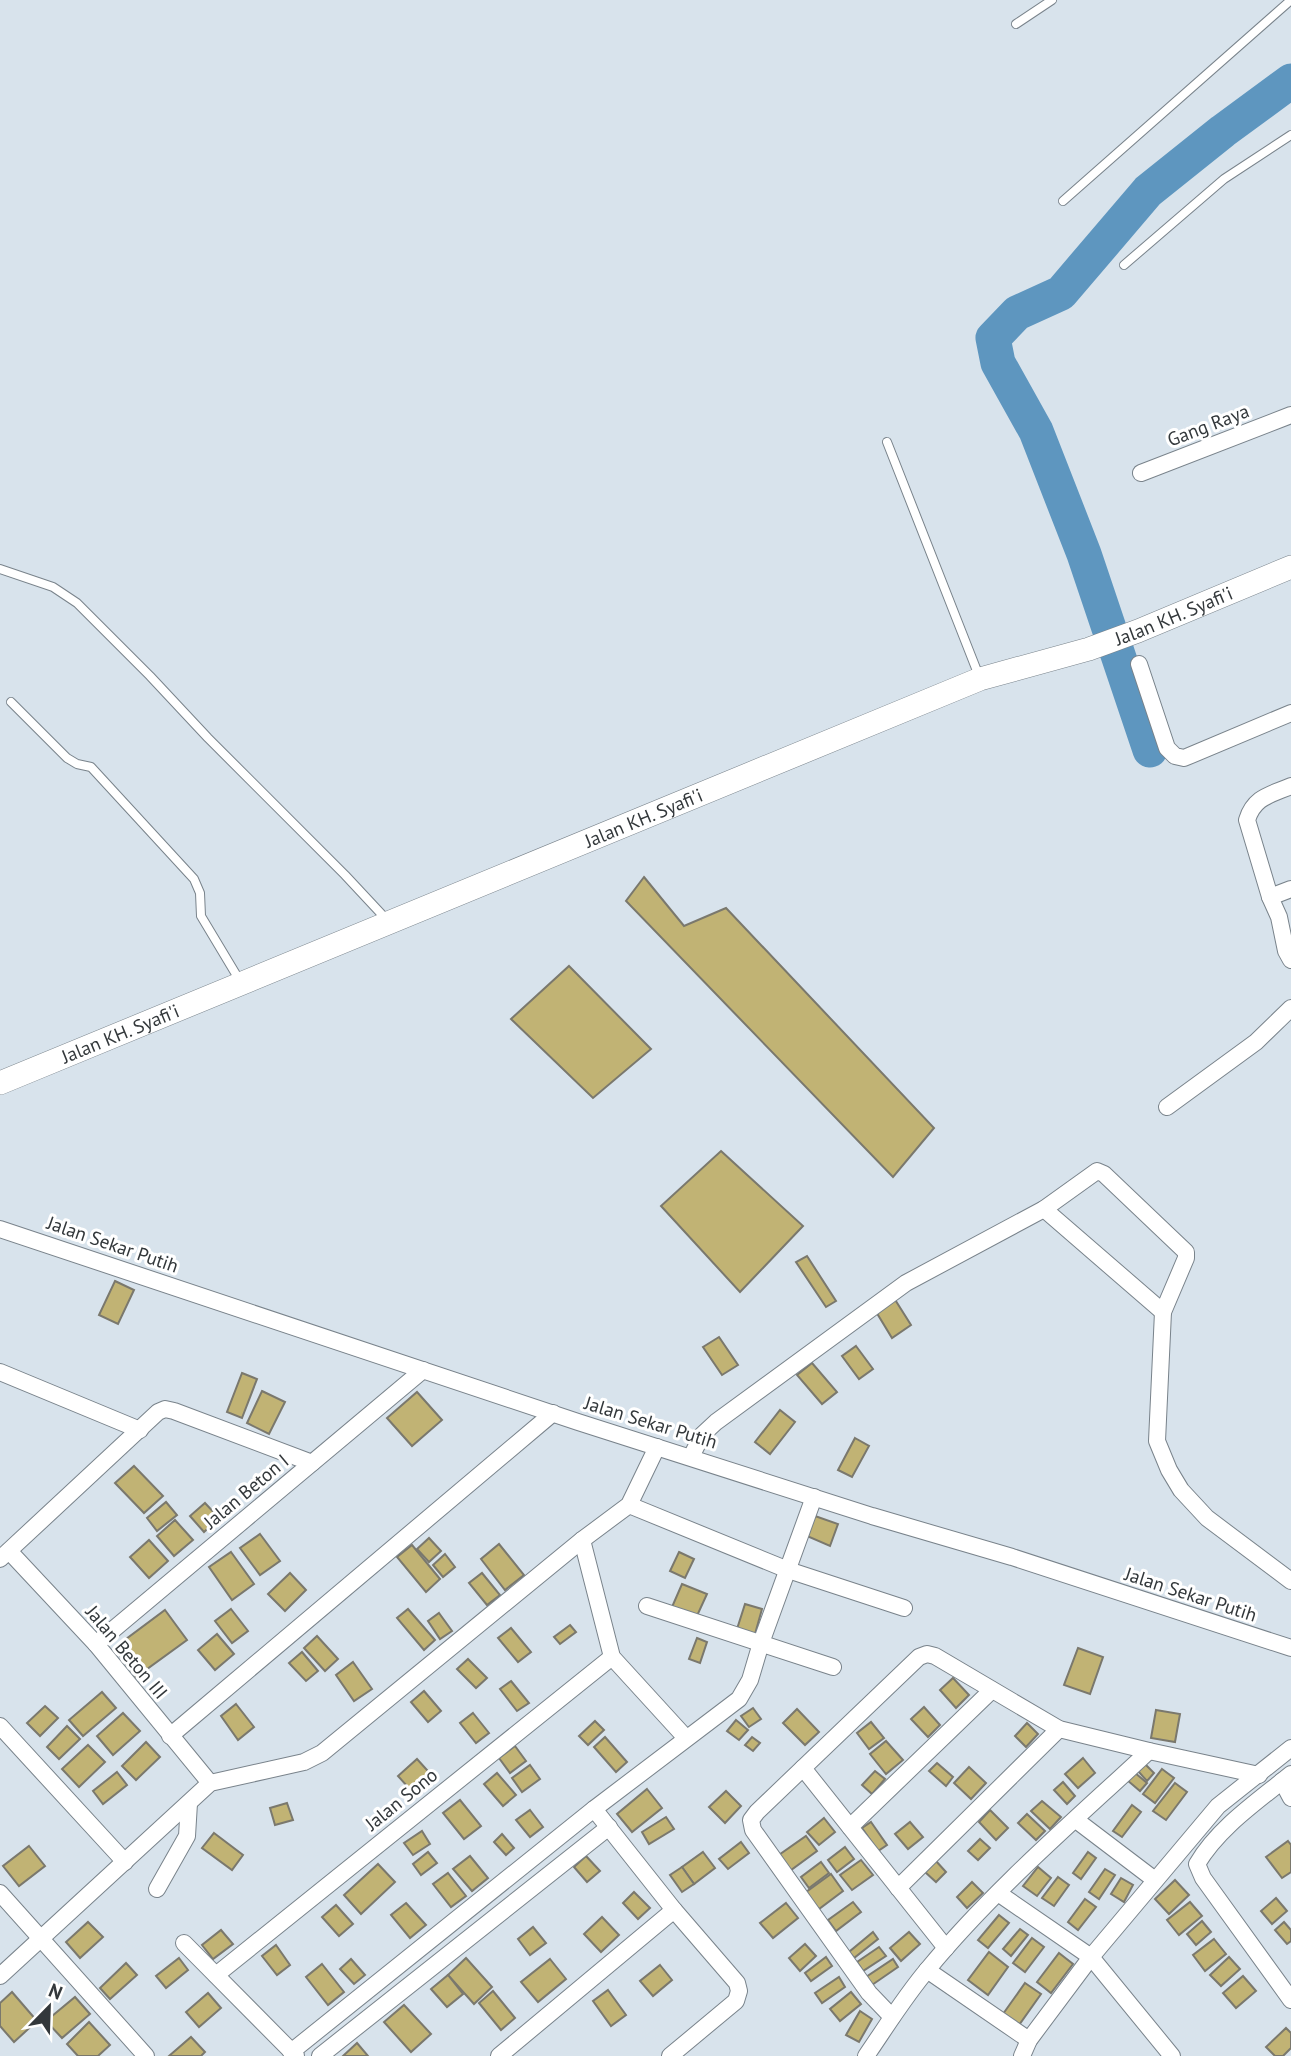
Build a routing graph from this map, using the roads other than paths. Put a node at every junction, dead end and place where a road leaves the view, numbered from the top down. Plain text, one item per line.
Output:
1 (1052, 0) edge
2 (1290, 0) edge
3 (1016, 24) dead end
4 (1291, 135) edge
5 (1063, 201) dead end
6 (1124, 265) dead end
7 (1291, 415) edge
8 (887, 442) dead end
9 (1141, 473) dead end
10 (1291, 566) edge
11 (0, 569) edge
12 (1139, 664) dead end
13 (980, 679) junction
14 (11, 702) dead end
15 (1291, 713) edge
16 (1291, 786) edge
17 (1291, 889) edge
18 (1270, 897) junction
19 (1285, 914) edge
20 (389, 923) junction
21 (1291, 960) edge
22 (241, 984) junction
23 (1291, 1008) edge
24 (0, 1083) edge
25 (1167, 1107) dead end
26 (1044, 1209) junction
27 (0, 1229) edge
28 (1163, 1312) junction
29 (423, 1370) junction
30 (0, 1372) edge
31 (553, 1413) junction
32 (140, 1430) junction
33 (657, 1447) junction
34 (691, 1457) junction
35 (312, 1463) junction
36 (814, 1497) junction
37 (629, 1505) junction
38 (584, 1539) junction
39 (4, 1555) edge
40 (788, 1570) junction
41 (1291, 1581) edge
42 (647, 1606) dead end
43 (904, 1608) dead end
44 (761, 1643) junction
45 (96, 1644) junction
46 (1291, 1648) edge
47 (612, 1657) junction
48 (833, 1667) dead end
49 (992, 1690) junction
50 (0, 1726) edge
51 (1059, 1729) junction
52 (170, 1736) junction
53 (686, 1738) junction
54 (1291, 1748) edge
55 (1149, 1751) junction
56 (803, 1768) junction
57 (1259, 1775) junction
58 (1287, 1778) edge
59 (210, 1783) junction
60 (1291, 1798) edge
61 (188, 1803) junction
62 (594, 1809) junction
63 (1076, 1820) junction
64 (608, 1827) junction
65 (849, 1827) junction
66 (125, 1862) junction
67 (1155, 1880) junction
68 (898, 1888) junction
69 (157, 1889) dead end
70 (0, 1893) edge
71 (998, 1893) junction
72 (674, 1910) junction
73 (41, 1939) junction
74 (184, 1943) dead end
75 (946, 1948) junction
76 (1091, 1957) junction
77 (927, 1970) junction
78 (216, 1975) junction
79 (0, 1976) edge
80 (1291, 2000) edge
81 (892, 2017) junction
82 (695, 2035) junction
83 (1029, 2040) junction
84 (294, 2054) edge
85 (146, 2056) edge
86 (320, 2056) edge
87 (499, 2056) edge
88 (670, 2056) edge
89 (684, 2056) edge
90 (866, 2056) edge
91 (1022, 2056) edge
92 (1172, 2056) edge

1 - 3 lane
2 - 5 lane
4 - 6 lane
7 - 9 street, Gang Raya
8 - 13 lane
10 - 13 main road, Jalan KH. Syafi'i
11 - 20 lane
12 - 15 street
13 - 20 main road, Jalan KH. Syafi'i
14 - 22 lane
16 - 18 street
17 - 18 street
18 - 19 street
19 - 21 street
20 - 22 main road, Jalan KH. Syafi'i
22 - 24 main road, Jalan KH. Syafi'i
23 - 25 street
26 - 28 street
26 - 28 street
26 - 34 street
27 - 29 street, Jalan Sekar Putih
28 - 41 street
29 - 31 street, Jalan Sekar Putih
29 - 35 street, Jalan Beton I
30 - 32 street
31 - 33 street, Jalan Sekar Putih
31 - 52 street
32 - 35 street
32 - 39 street
33 - 34 street, Jalan Sekar Putih
33 - 37 street
34 - 36 street, Jalan Sekar Putih
35 - 45 street, Jalan Beton I
36 - 40 street
36 - 46 street, Jalan Sekar Putih
37 - 38 street
37 - 40 street
38 - 47 street
38 - 59 street
39 - 45 street, Jalan Beton III
40 - 43 street
40 - 44 street
42 - 44 street
44 - 48 street
44 - 53 street
45 - 52 street, Jalan Beton III
47 - 53 street
47 - 78 street, Jalan Sono
49 - 51 street
49 - 56 street
49 - 65 street
50 - 66 street
51 - 55 street
51 - 68 street
52 - 59 street, Jalan Beton III
53 - 62 street
54 - 57 street
55 - 57 street
55 - 63 street
56 - 65 street
56 - 81 street
57 - 67 street
58 - 60 street
58 - 80 street
59 - 61 street
61 - 66 street
61 - 69 street
62 - 64 street
62 - 84 street
63 - 67 street
63 - 71 street
64 - 72 street
64 - 86 street
65 - 68 street
66 - 73 street
67 - 76 street
68 - 75 street
70 - 73 street
71 - 75 street
71 - 76 street
72 - 82 street
72 - 87 street
73 - 79 street
73 - 85 street
74 - 78 street
75 - 77 street
76 - 83 street
76 - 92 street
77 - 81 street
77 - 83 street
78 - 84 street
81 - 90 street
82 - 88 street
82 - 89 street
83 - 91 street

